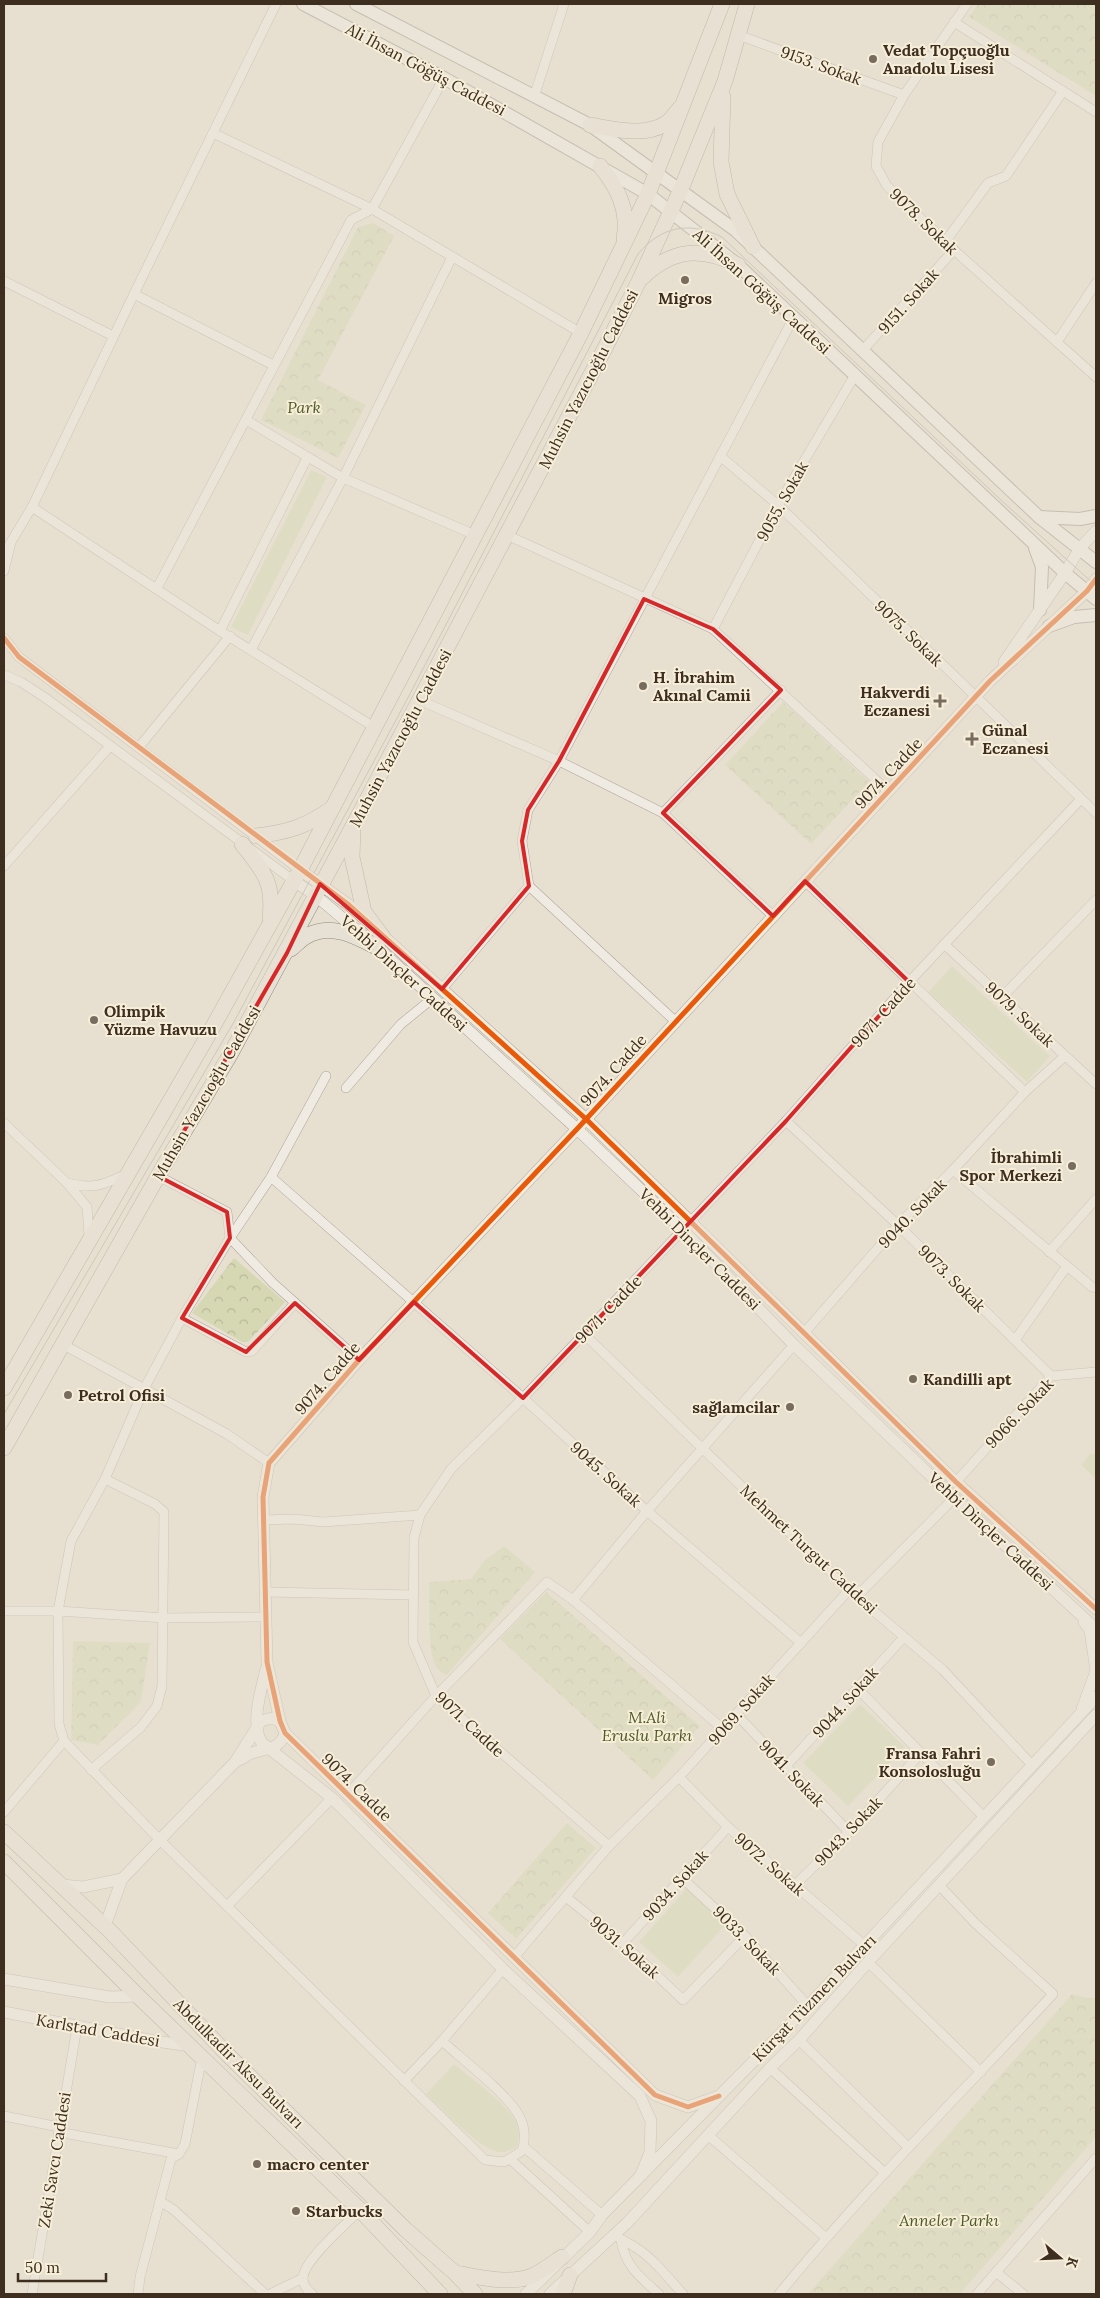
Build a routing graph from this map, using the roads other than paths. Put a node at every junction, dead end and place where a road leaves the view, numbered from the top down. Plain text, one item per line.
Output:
1 (276, 4) edge
2 (303, 4) edge
3 (356, 4) edge
4 (564, 4) edge
5 (722, 4) edge
6 (747, 4) edge
7 (967, 4) edge
8 (370, 7) edge
9 (954, 22) junction
10 (738, 35) junction
11 (444, 78) junction
12 (725, 81) junction
13 (1063, 91) junction
14 (904, 95) junction
15 (534, 97) junction
16 (685, 102) junction
17 (1096, 112) edge
18 (590, 125) junction
19 (213, 133) junction
20 (600, 166) junction
21 (657, 172) junction
22 (681, 189) junction
23 (648, 194) junction
24 (372, 209) junction
25 (671, 211) junction
26 (946, 242) junction
27 (753, 246) junction
28 (623, 249) junction
29 (954, 250) junction
30 (452, 257) junction
31 (738, 265) junction
32 (4, 281) edge
33 (639, 282) junction
34 (1096, 282) edge
35 (134, 294) junction
36 (794, 318) junction
37 (581, 333) junction
38 (113, 336) junction
39 (1057, 342) junction
40 (862, 352) junction
41 (273, 365) junction
42 (855, 375) junction
43 (1096, 376) edge
44 (246, 420) junction
45 (720, 456) junction
46 (307, 458) junction
47 (343, 478) junction
48 (778, 505) junction
49 (32, 507) junction
50 (1096, 516) edge
51 (1039, 517) junction
52 (1096, 531) edge
53 (474, 535) junction
54 (507, 535) junction
55 (1031, 541) junction
56 (11, 542) junction
57 (1080, 548) junction
58 (4, 554) edge
59 (1096, 562) edge
60 (4, 571) edge
61 (1065, 573) junction
62 (1096, 579) edge
63 (156, 588) junction
64 (1092, 595) edge
65 (644, 599) junction
66 (1040, 610) junction
67 (1096, 615) edge
68 (1049, 626) junction
69 (713, 629) junction
70 (220, 631) junction
71 (230, 636) junction
72 (4, 638) edge
73 (252, 650) junction
74 (4, 675) edge
75 (990, 681) junction
76 (781, 690) junction
77 (975, 697) junction
78 (420, 700) junction
79 (374, 727) junction
80 (110, 746) junction
81 (139, 747) junction
82 (559, 761) junction
83 (888, 791) junction
84 (1081, 799) junction
85 (332, 808) junction
86 (664, 813) junction
87 (1096, 813) edge
88 (353, 826) junction
89 (256, 836) junction
90 (242, 844) junction
91 (4, 866) edge
92 (297, 876) junction
93 (805, 881) junction
94 (529, 886) junction
95 (318, 890) junction
96 (1096, 900) edge
97 (773, 916) junction
98 (269, 926) junction
99 (381, 942) junction
100 (944, 944) junction
101 (286, 953) junction
102 (909, 982) junction
103 (442, 988) junction
104 (1002, 997) junction
105 (433, 998) junction
106 (675, 1021) junction
107 (1066, 1056) junction
108 (326, 1076) dead end
109 (1096, 1084) edge
110 (346, 1088) dead end
111 (1025, 1092) junction
112 (586, 1119) junction
113 (786, 1121) junction
114 (4, 1123) edge
115 (577, 1129) junction
116 (954, 1170) junction
117 (128, 1173) junction
118 (158, 1176) junction
119 (271, 1177) junction
120 (67, 1183) junction
121 (1096, 1199) edge
122 (898, 1225) junction
123 (687, 1226) junction
124 (230, 1238) junction
125 (88, 1242) junction
126 (1049, 1252) junction
127 (1067, 1266) junction
128 (1096, 1288) edge
129 (414, 1302) junction
130 (295, 1303) junction
131 (182, 1318) junction
132 (805, 1332) junction
133 (584, 1334) junction
134 (1015, 1340) junction
135 (62, 1344) junction
136 (794, 1345) junction
137 (359, 1360) junction
138 (1096, 1372) edge
139 (1051, 1376) junction
140 (4, 1388) edge
141 (144, 1389) junction
142 (523, 1398) junction
143 (4, 1448) edge
144 (703, 1448) junction
145 (269, 1463) junction
146 (105, 1479) junction
147 (956, 1482) junction
148 (954, 1498) junction
149 (647, 1511) junction
150 (420, 1515) junction
151 (264, 1520) junction
152 (849, 1590) junction
153 (265, 1592) junction
154 (414, 1595) junction
155 (574, 1600) junction
156 (1072, 1607) junction
157 (1095, 1607) edge
158 (4, 1611) edge
159 (58, 1611) junction
160 (266, 1617) junction
161 (164, 1618) junction
162 (1096, 1628) edge
163 (904, 1637) junction
164 (800, 1643) junction
165 (267, 1662) junction
166 (857, 1688) junction
167 (436, 1696) junction
168 (1096, 1697) edge
169 (736, 1714) junction
170 (1090, 1718) edge
171 (280, 1721) junction
172 (257, 1726) junction
173 (723, 1729) junction
174 (285, 1733) junction
175 (64, 1741) junction
176 (268, 1749) junction
177 (921, 1753) junction
178 (235, 1762) junction
179 (1032, 1765) junction
180 (786, 1766) junction
181 (91, 1770) junction
182 (679, 1777) junction
183 (347, 1795) junction
184 (332, 1798) junction
185 (4, 1812) edge
186 (984, 1816) junction
187 (728, 1827) junction
188 (4, 1832) edge
189 (849, 1832) junction
190 (160, 1840) junction
191 (610, 1846) junction
192 (4, 1862) edge
193 (682, 1878) junction
194 (122, 1879) junction
195 (62, 1885) junction
196 (794, 1885) junction
197 (939, 1885) junction
198 (566, 1897) junction
199 (227, 1906) junction
200 (105, 1926) junction
201 (745, 1936) junction
202 (623, 1943) junction
203 (864, 1945) junction
204 (515, 1956) junction
205 (868, 1962) junction
206 (504, 1969) junction
207 (4, 1979) edge
208 (138, 1996) junction
209 (808, 2006) junction
210 (4, 2012) edge
211 (76, 2027) junction
212 (799, 2040) junction
213 (442, 2041) junction
214 (197, 2051) junction
215 (770, 2068) junction
216 (981, 2072) junction
217 (404, 2081) junction
218 (719, 2096) junction
219 (4, 2116) edge
220 (59, 2129) junction
221 (708, 2135) junction
222 (524, 2146) junction
223 (908, 2147) junction
224 (180, 2154) junction
225 (1096, 2158) edge
226 (510, 2159) junction
227 (884, 2172) junction
228 (638, 2180) junction
229 (160, 2201) junction
230 (360, 2210) junction
231 (602, 2215) junction
232 (590, 2232) junction
233 (618, 2237) junction
234 (825, 2237) junction
235 (562, 2257) junction
236 (996, 2272) junction
237 (455, 2273) junction
238 (570, 2274) junction
239 (303, 2278) junction
240 (438, 2293) edge
241 (32, 2294) edge
242 (138, 2294) edge
243 (265, 2294) edge
244 (270, 2294) edge
245 (312, 2294) edge
246 (475, 2294) edge
247 (526, 2294) edge
248 (550, 2294) edge
249 (563, 2294) edge
250 (659, 2294) edge
251 (683, 2294) edge
252 (779, 2294) edge
253 (977, 2294) edge
254 (1023, 2294) edge

1 - 19 street
2 - 11 main road, Ali İhsan Göğüş Caddesi
3 - 8 main road, Ali İhsan Göğüş Caddesi
4 - 15 street
5 - 16 main road, Muhsin Yazıcıoğlu Caddesi
6 - 10 main road, Muhsin Yazıcıoğlu Caddesi
7 - 9 street, 9078. Sokak
8 - 15 main road, Ali İhsan Göğüş Caddesi
9 - 13 street
9 - 14 street, 9078. Sokak
10 - 12 main road, Muhsin Yazıcıoğlu Caddesi
10 - 14 street, 9153. Sokak
11 - 20 main road, Ali İhsan Göğüş Caddesi
11 - 24 street
12 - 22 main road, Muhsin Yazıcıoğlu Caddesi
12 - 27 main road
13 - 17 street
13 - 26 street
14 - 26 street, 9078. Sokak
15 - 18 main road, Ali İhsan Göğüş Caddesi
16 - 18 main road
16 - 21 main road, Muhsin Yazıcıoğlu Caddesi
18 - 21 main road, Ali İhsan Göğüş Caddesi
19 - 24 street
19 - 35 street
20 - 23 main road, Ali İhsan Göğüş Caddesi
20 - 28 main road
21 - 22 main road, Ali İhsan Göğüş Caddesi
21 - 23 main road, Muhsin Yazıcıoğlu Caddesi
22 - 25 main road, Muhsin Yazıcıoğlu Caddesi
22 - 27 main road, Ali İhsan Göğüş Caddesi
23 - 25 main road, Ali İhsan Göğüş Caddesi
23 - 28 main road, Muhsin Yazıcıoğlu Caddesi
24 - 30 street
24 - 41 street
25 - 31 main road, Ali İhsan Göğüş Caddesi
25 - 33 main road, Muhsin Yazıcıoğlu Caddesi
26 - 29 street, 9078. Sokak
27 - 40 main road, Ali İhsan Göğüş Caddesi
28 - 37 main road, Muhsin Yazıcıoğlu Caddesi
29 - 39 street, 9078. Sokak
29 - 40 street, 9151. Sokak
30 - 37 street
30 - 47 street
31 - 33 main road
31 - 36 main road, Ali İhsan Göğüş Caddesi
32 - 38 street
33 - 54 main road, Muhsin Yazıcıoğlu Caddesi
34 - 39 street
35 - 38 street
35 - 41 street
36 - 42 main road, Ali İhsan Göğüş Caddesi
36 - 45 street
37 - 53 main road, Muhsin Yazıcıoğlu Caddesi
38 - 49 street
39 - 43 street, 9078. Sokak
40 - 51 main road, Ali İhsan Göğüş Caddesi
41 - 44 street
42 - 48 street, 9055. Sokak
42 - 55 main road, Ali İhsan Göğüş Caddesi
44 - 46 street
44 - 63 street
45 - 48 street, 9075. Sokak
45 - 65 street
46 - 47 street
46 - 70 street
47 - 53 street
47 - 73 street
48 - 69 street, 9055. Sokak
48 - 77 street, 9075. Sokak
49 - 56 street
49 - 63 street
50 - 51 main road
51 - 57 main road, Ali İhsan Göğüş Caddesi
52 - 57 street
53 - 79 main road, Muhsin Yazıcıoğlu Caddesi
54 - 65 street
54 - 78 main road, Muhsin Yazıcıoğlu Caddesi
55 - 61 main road, Ali İhsan Göğüş Caddesi
55 - 66 main road
56 - 58 street
56 - 60 street
57 - 59 main road, Ali İhsan Göğüş Caddesi
57 - 61 street
61 - 64 main road, Ali İhsan Göğüş Caddesi
61 - 66 street
62 - 64 street
63 - 70 street
64 - 68 street
65 - 69 street
65 - 82 street
66 - 75 street
67 - 68 main road
68 - 75 street
69 - 76 street
70 - 71 street
71 - 73 street
71 - 81 street
72 - 81 street
73 - 79 street
74 - 80 street
75 - 77 street, 9074. Cadde
76 - 83 street
76 - 86 street
77 - 83 street, 9074. Cadde
77 - 84 street, 9075. Sokak
78 - 82 street
78 - 88 main road, Muhsin Yazıcıoğlu Caddesi
79 - 85 main road, Muhsin Yazıcıoğlu Caddesi
80 - 90 street
80 - 91 street
81 - 89 street
82 - 86 street
82 - 94 street
83 - 93 street, 9074. Cadde
84 - 87 street, 9075. Sokak
84 - 100 street, 9071. Cadde
85 - 89 main road
85 - 92 main road, Muhsin Yazıcıoğlu Caddesi
86 - 97 street
88 - 95 main road, Muhsin Yazıcıoğlu Caddesi
88 - 99 main road
89 - 92 street
90 - 92 street
90 - 98 main road
92 - 95 street, Vehbi Dinçler Caddesi
92 - 98 main road, Muhsin Yazıcıoğlu Caddesi
93 - 97 street, 9074. Cadde
93 - 102 street
94 - 103 street
94 - 106 street
95 - 99 street, Vehbi Dinçler Caddesi
95 - 101 main road, Muhsin Yazıcıoğlu Caddesi
96 - 104 street
97 - 106 street, 9074. Cadde
98 - 117 main road, Muhsin Yazıcıoğlu Caddesi
99 - 101 main road
99 - 103 street
99 - 105 street, Vehbi Dinçler Caddesi
100 - 102 street, 9071. Cadde
100 - 104 street, 9079. Sokak
101 - 118 main road, Muhsin Yazıcıoğlu Caddesi
102 - 111 street
102 - 113 street, 9071. Cadde
103 - 112 street
104 - 107 street, 9079. Sokak
105 - 110 street
105 - 115 street, Vehbi Dinçler Caddesi
106 - 112 street, 9074. Cadde
107 - 109 street, 9079. Sokak
107 - 111 street, 9040. Sokak
108 - 119 street
111 - 116 street, 9040. Sokak
112 - 115 street, 9074. Cadde
112 - 123 street
113 - 122 street, 9073. Sokak
113 - 123 street, 9071. Cadde
114 - 120 street
115 - 123 street, Vehbi Dinçler Caddesi
115 - 129 street, 9074. Cadde
116 - 122 street, 9040. Sokak
116 - 126 street
117 - 120 street
117 - 125 main road, Muhsin Yazıcıoğlu Caddesi
118 - 124 street
118 - 135 main road, Muhsin Yazıcıoğlu Caddesi
119 - 124 street
119 - 129 street, 9045. Sokak
120 - 125 street
121 - 126 street
122 - 132 street, 9040. Sokak
122 - 134 street, 9073. Sokak
123 - 132 street
123 - 133 street, 9071. Cadde
123 - 136 street, Vehbi Dinçler Caddesi
124 - 130 street
124 - 131 street
125 - 140 main road, Muhsin Yazıcıoğlu Caddesi
126 - 127 street
127 - 128 street
127 - 134 street
129 - 137 street, 9074. Cadde
129 - 142 street, 9045. Sokak
130 - 131 street
130 - 137 street
131 - 141 street
132 - 147 street
133 - 142 street, 9071. Cadde
133 - 144 street, Mehmet Turgut Caddesi
134 - 139 street, 9073. Sokak
135 - 141 street
135 - 143 main road, Muhsin Yazıcıoğlu Caddesi
136 - 144 street
136 - 148 street, Vehbi Dinçler Caddesi
137 - 145 street, 9074. Cadde
138 - 139 street, 9066. Sokak
139 - 147 street, 9066. Sokak
141 - 145 street
141 - 146 street
142 - 149 street, 9045. Sokak
142 - 150 street, 9071. Cadde
144 - 149 street
144 - 152 street, Mehmet Turgut Caddesi
145 - 151 street, 9074. Cadde
146 - 159 street
146 - 161 street
147 - 157 street
148 - 152 street, 9069. Sokak
148 - 156 street, Vehbi Dinçler Caddesi
149 - 155 street
149 - 164 street, 9045. Sokak
150 - 151 street
150 - 154 street, 9071. Cadde
151 - 153 street, 9074. Cadde
152 - 163 street, Mehmet Turgut Caddesi
152 - 164 street, 9069. Sokak
153 - 154 street
153 - 160 street, 9074. Cadde
154 - 167 street, 9071. Cadde
155 - 167 street
155 - 173 street
156 - 162 street, Vehbi Dinçler Caddesi
156 - 170 street
158 - 159 street
159 - 161 street
159 - 175 street
160 - 161 street
160 - 165 street, 9074. Cadde
161 - 181 street
163 - 166 street, 9044. Sokak
163 - 179 street, Mehmet Turgut Caddesi
164 - 169 street, 9069. Sokak
165 - 171 street, 9074. Cadde
165 - 172 street, 9074. Cadde
166 - 177 street
166 - 180 street, 9044. Sokak
167 - 183 street
167 - 191 street, 9071. Cadde
168 - 170 street, Kürşat Tüzmen Bulvarı
169 - 173 street, 9069. Sokak
169 - 180 street, 9041. Sokak
170 - 179 street, Kürşat Tüzmen Bulvarı
170 - 197 street, Kürşat Tüzmen Bulvarı
171 - 172 street
171 - 174 street, 9074. Cadde
172 - 176 street, 9074. Cadde
172 - 178 street
173 - 182 street, 9069. Sokak
174 - 176 street
174 - 183 street, 9074. Cadde
175 - 181 street
175 - 185 street
176 - 178 street
176 - 184 street, 9074. Cadde
177 - 186 street
177 - 189 street, 9043. Sokak
178 - 190 street
179 - 186 street, Kürşat Tüzmen Bulvarı
180 - 189 street, 9041. Sokak
181 - 190 street
182 - 187 street, 9072. Sokak
182 - 191 street, 9069. Sokak
183 - 204 street, 9074. Cadde
184 - 199 street
184 - 206 street, 9074. Cadde
186 - 203 street, Kürşat Tüzmen Bulvarı
187 - 193 street, 9034. Sokak
187 - 196 street, 9072. Sokak
188 - 195 main road, Abdulkadir Aksu Bulvarı
189 - 196 street, 9043. Sokak
190 - 194 street
190 - 199 street
191 - 198 street, 9069. Sokak
192 - 208 main road, Abdulkadir Aksu Bulvarı
193 - 201 street, 9033. Sokak
193 - 202 street, 9034. Sokak
194 - 195 street
194 - 200 street
195 - 200 main road, Abdulkadir Aksu Bulvarı
196 - 203 street, 9072. Sokak
197 - 205 street, Kürşat Tüzmen Bulvarı
197 - 216 street
198 - 202 street, 9031. Sokak
198 - 204 street, 9069. Sokak
199 - 217 street
200 - 237 main road, Abdulkadir Aksu Bulvarı
201 - 202 street, 9031. Sokak
201 - 209 street, 9033. Sokak
203 - 209 street, Kürşat Tüzmen Bulvarı
204 - 218 street, 9074. Cadde
205 - 212 street, Kürşat Tüzmen Bulvarı
205 - 216 street
206 - 213 street
206 - 228 street, 9074. Cadde
207 - 208 street, Karlstad Caddesi
208 - 214 main road, Abdulkadir Aksu Bulvarı
209 - 218 street, Kürşat Tüzmen Bulvarı
210 - 211 street, Karlstad Caddesi
211 - 214 street, Karlstad Caddesi
211 - 220 street, Zeki Savcı Caddesi
212 - 215 street, Kürşat Tüzmen Bulvarı
212 - 223 street
213 - 217 street
213 - 222 street
214 - 224 street
214 - 230 main road, Abdulkadir Aksu Bulvarı
215 - 221 street, Kürşat Tüzmen Bulvarı
215 - 227 street
216 - 223 street
217 - 226 street
218 - 228 street, Kürşat Tüzmen Bulvarı
219 - 220 street
220 - 224 street
220 - 241 street, Zeki Savcı Caddesi
221 - 233 street, Kürşat Tüzmen Bulvarı
221 - 234 street
222 - 226 street
222 - 231 street
223 - 227 street
224 - 229 street
225 - 236 street
226 - 232 street
227 - 234 street
228 - 231 street, Kürşat Tüzmen Bulvarı
229 - 242 street
229 - 243 street
230 - 239 street
230 - 240 main road, Abdulkadir Aksu Bulvarı
231 - 232 street, Kürşat Tüzmen Bulvarı
232 - 235 street, Kürşat Tüzmen Bulvarı
233 - 238 street, Kürşat Tüzmen Bulvarı
233 - 250 street
233 - 251 street
234 - 252 street
235 - 237 main road
235 - 247 street, Kürşat Tüzmen Bulvarı
236 - 253 street
236 - 254 street
237 - 246 main road, Abdulkadir Aksu Bulvarı
238 - 248 street, Kürşat Tüzmen Bulvarı
238 - 249 main road
239 - 244 street
239 - 245 street

